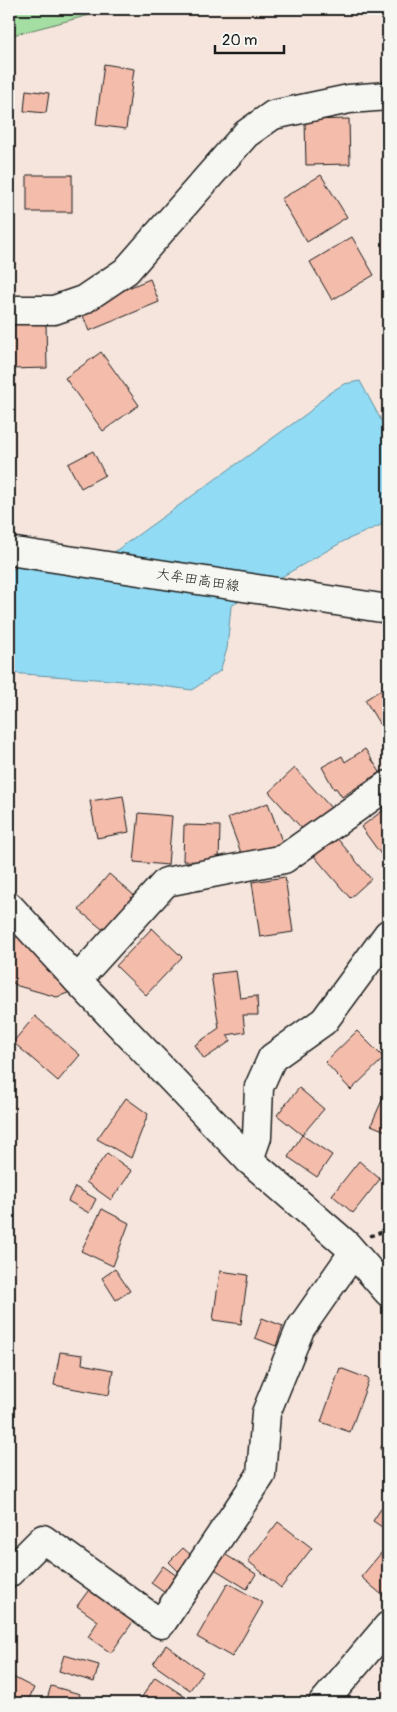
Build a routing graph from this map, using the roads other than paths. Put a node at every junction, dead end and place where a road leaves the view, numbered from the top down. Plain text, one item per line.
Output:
1 (388, 96) edge
2 (9, 310) edge
3 (9, 551) edge
4 (388, 609) edge
5 (388, 785) edge
6 (9, 906) edge
7 (388, 934) edge
8 (77, 980) junction
9 (249, 1160) junction
10 (353, 1254) junction
11 (388, 1292) edge
12 (9, 1572) edge
13 (388, 1626) edge
14 (323, 1703) edge

1 - 2 street
3 - 4 street, 大牟田高田線
5 - 8 street
6 - 8 street
7 - 9 street
8 - 9 street
9 - 10 street
10 - 11 street
10 - 12 street
13 - 14 street

